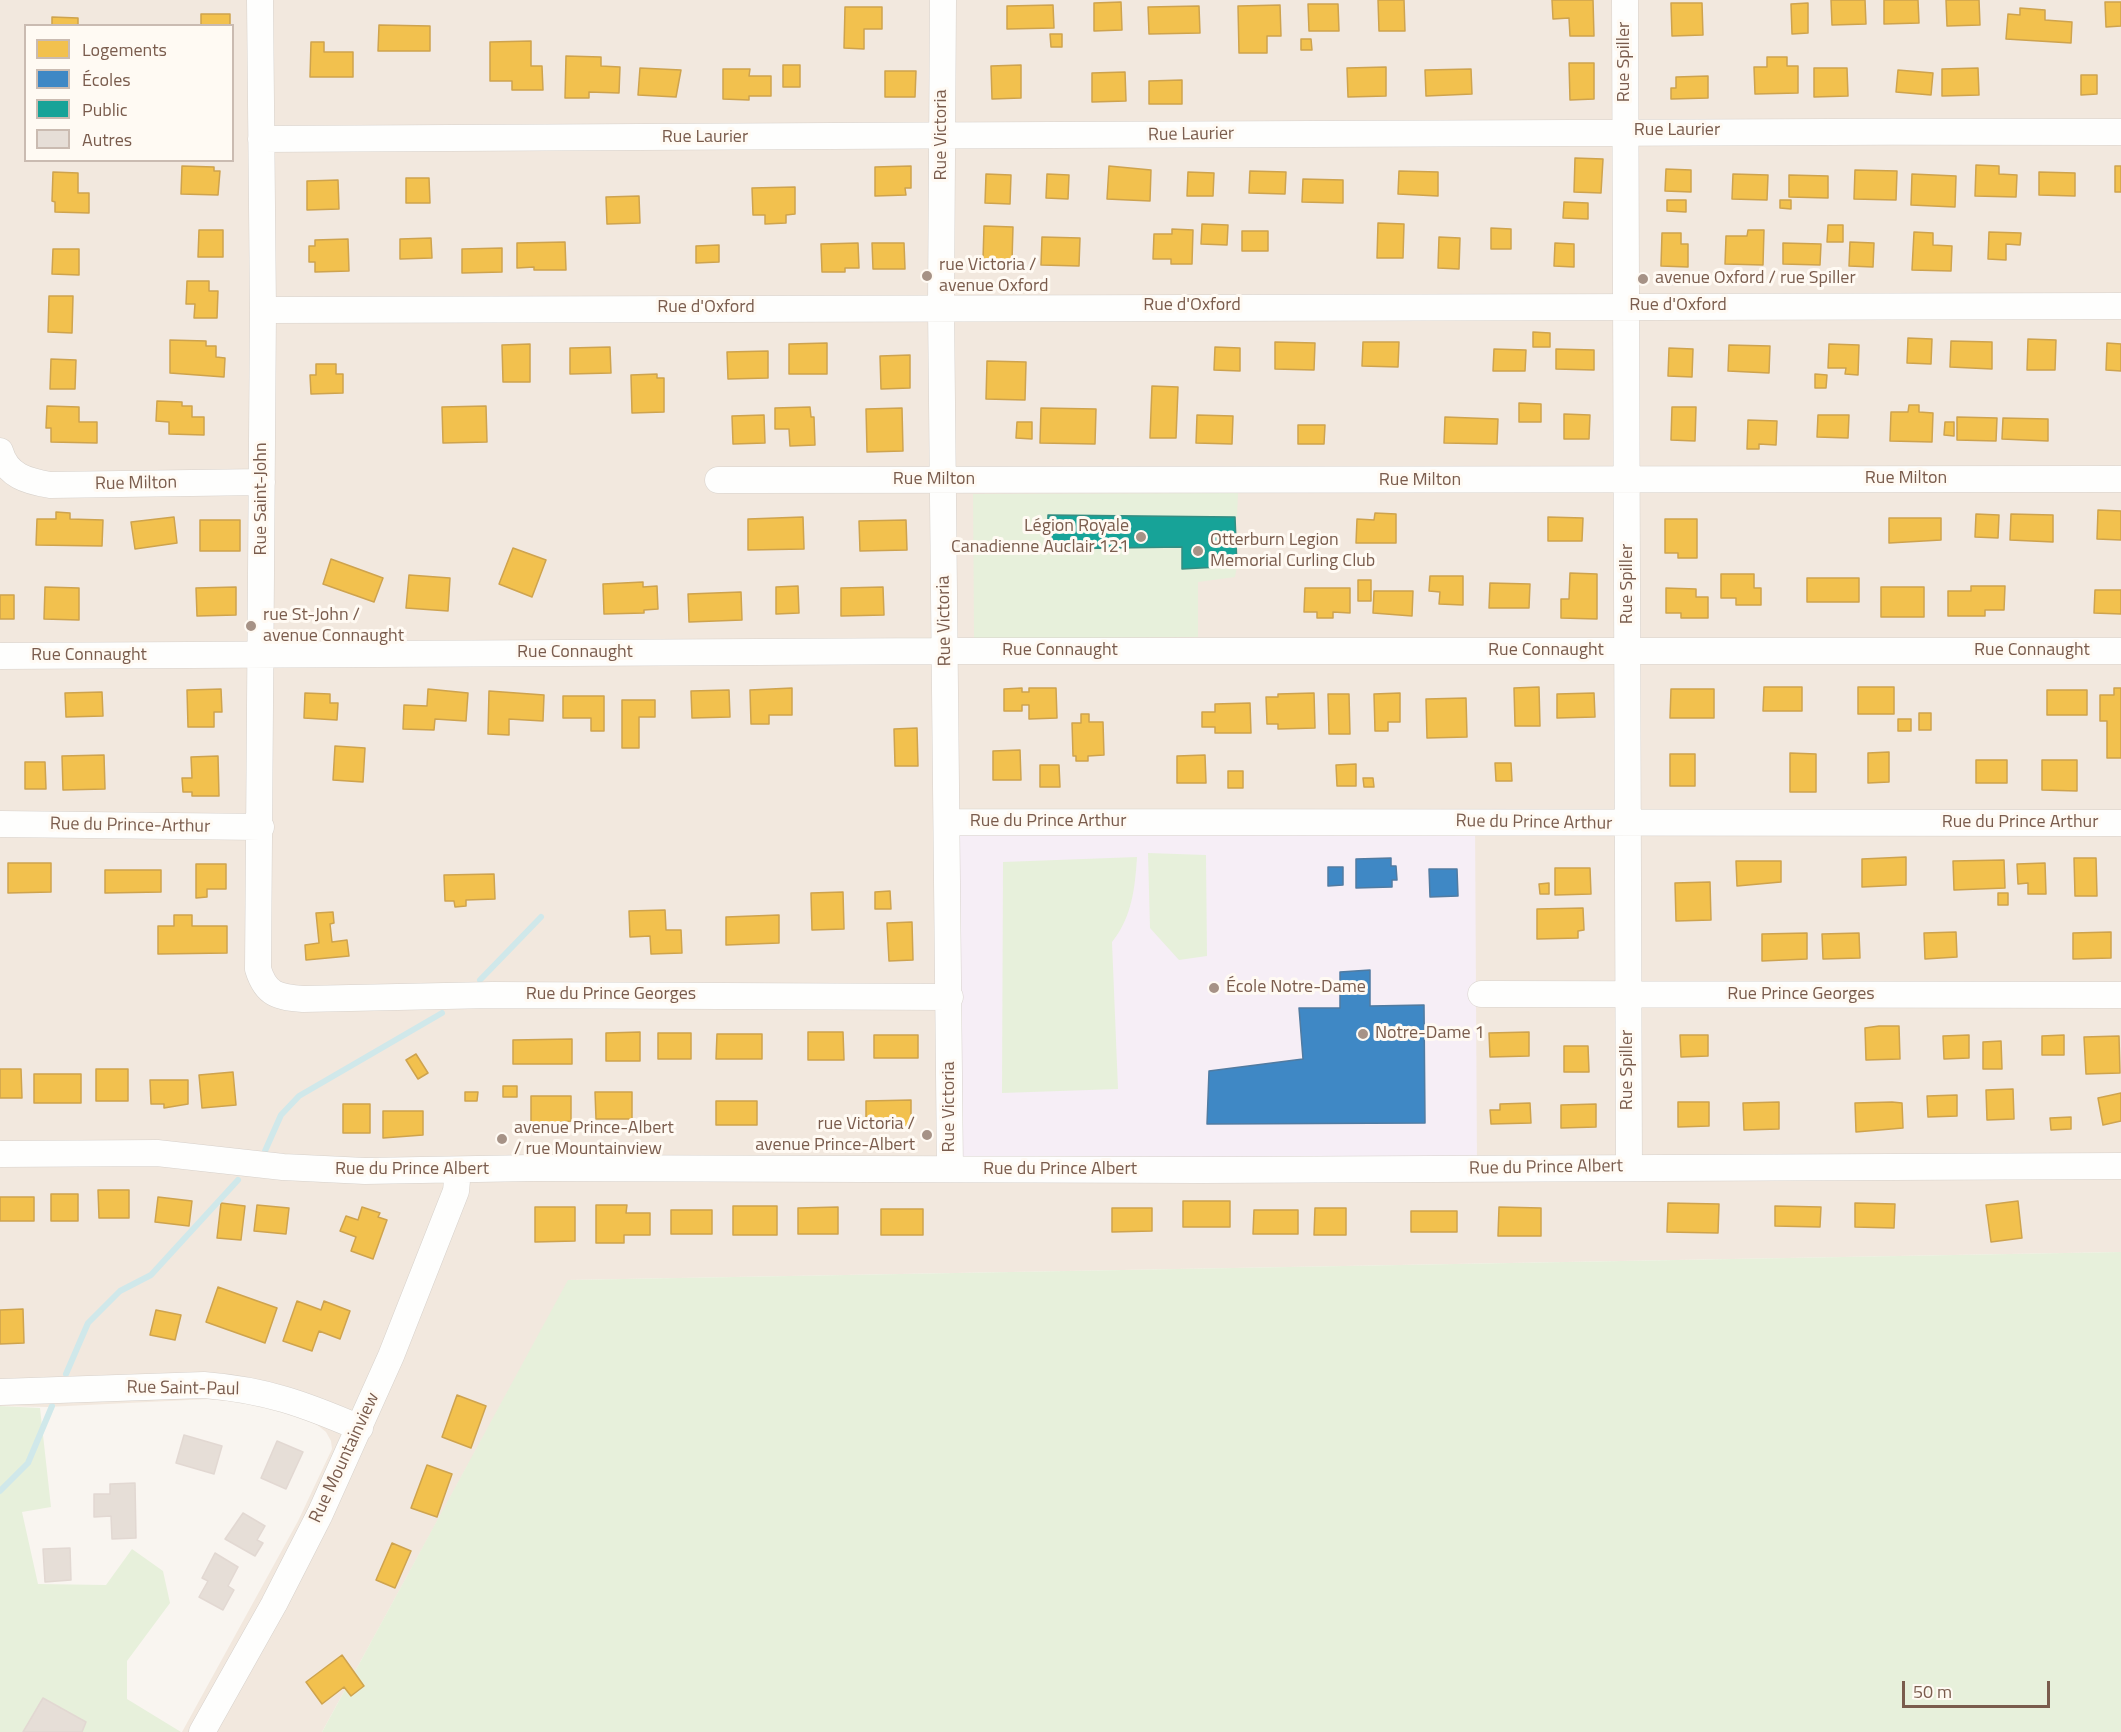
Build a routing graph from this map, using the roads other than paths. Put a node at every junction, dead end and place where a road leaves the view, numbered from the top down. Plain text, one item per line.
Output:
1 (260, 0) edge
2 (943, 0) edge
3 (1625, 0) edge
4 (1625, 131) junction
5 (2121, 132) edge
6 (941, 137) junction
7 (261, 139) junction
8 (1628, 306) junction
9 (2121, 306) edge
10 (941, 307) junction
11 (263, 310) junction
12 (0, 451) edge
13 (2121, 479) edge
14 (718, 480) dead end
15 (943, 480) junction
16 (1627, 480) junction
17 (262, 482) junction
18 (945, 651) junction
19 (1629, 651) junction
20 (2121, 651) edge
21 (261, 655) junction
22 (0, 656) edge
23 (946, 822) junction
24 (2121, 822) edge
25 (0, 824) edge
26 (1628, 824) junction
27 (261, 827) junction
28 (273, 993) joint
29 (1481, 994) dead end
30 (2121, 995) edge
31 (1628, 996) junction
32 (950, 997) junction
33 (0, 1154) edge
34 (2121, 1166) edge
35 (1629, 1167) junction
36 (950, 1169) junction
37 (458, 1170) junction
38 (0, 1392) edge
39 (360, 1428) junction
40 (202, 1732) edge

1 - 7 street, Rue Saint-John
2 - 6 street, Rue Victoria
3 - 4 street, Rue Spiller
4 - 5 street, Rue Laurier
4 - 6 street, Rue Laurier
4 - 8 street, Rue Spiller
6 - 7 street, Rue Laurier
6 - 10 street, Rue Victoria
7 - 11 street, Rue Saint-John
8 - 9 street, Rue d'Oxford
8 - 10 street, Rue d'Oxford
8 - 16 street, Rue Spiller
10 - 11 street, Rue d'Oxford
10 - 15 street, Rue Victoria
11 - 17 street, Rue Saint-John
12 - 17 street, Rue Milton
13 - 16 street, Rue Milton
14 - 15 street, Rue Milton
15 - 16 street, Rue Milton
15 - 18 street, Rue Victoria
16 - 19 street, Rue Spiller
17 - 21 street, Rue Saint-John
18 - 19 street, Rue Connaught
18 - 21 street, Rue Connaught
18 - 23 street, Rue Victoria
19 - 20 street, Rue Connaught
19 - 26 street, Rue Spiller
21 - 22 street, Rue Connaught
21 - 27 street, Rue Saint-John
23 - 26 street, Rue du Prince Arthur
23 - 32 street, Rue Victoria
24 - 26 street, Rue du Prince Arthur
25 - 27 street, Rue du Prince-Arthur
26 - 31 street, Rue Spiller
27 - 28 street, Rue Saint-John
28 - 32 street, Rue du Prince Georges
29 - 31 street, Rue Prince Georges
30 - 31 street, Rue Prince Georges
31 - 35 street, Rue Spiller
32 - 36 street, Rue Victoria
33 - 37 street, Rue du Prince Albert
34 - 35 street, Rue du Prince Albert
35 - 36 street, Rue du Prince Albert
36 - 37 street, Rue du Prince Albert
37 - 39 street, Rue Mountainview
38 - 39 street, Rue Saint-Paul
39 - 40 street, Rue Mountainview

